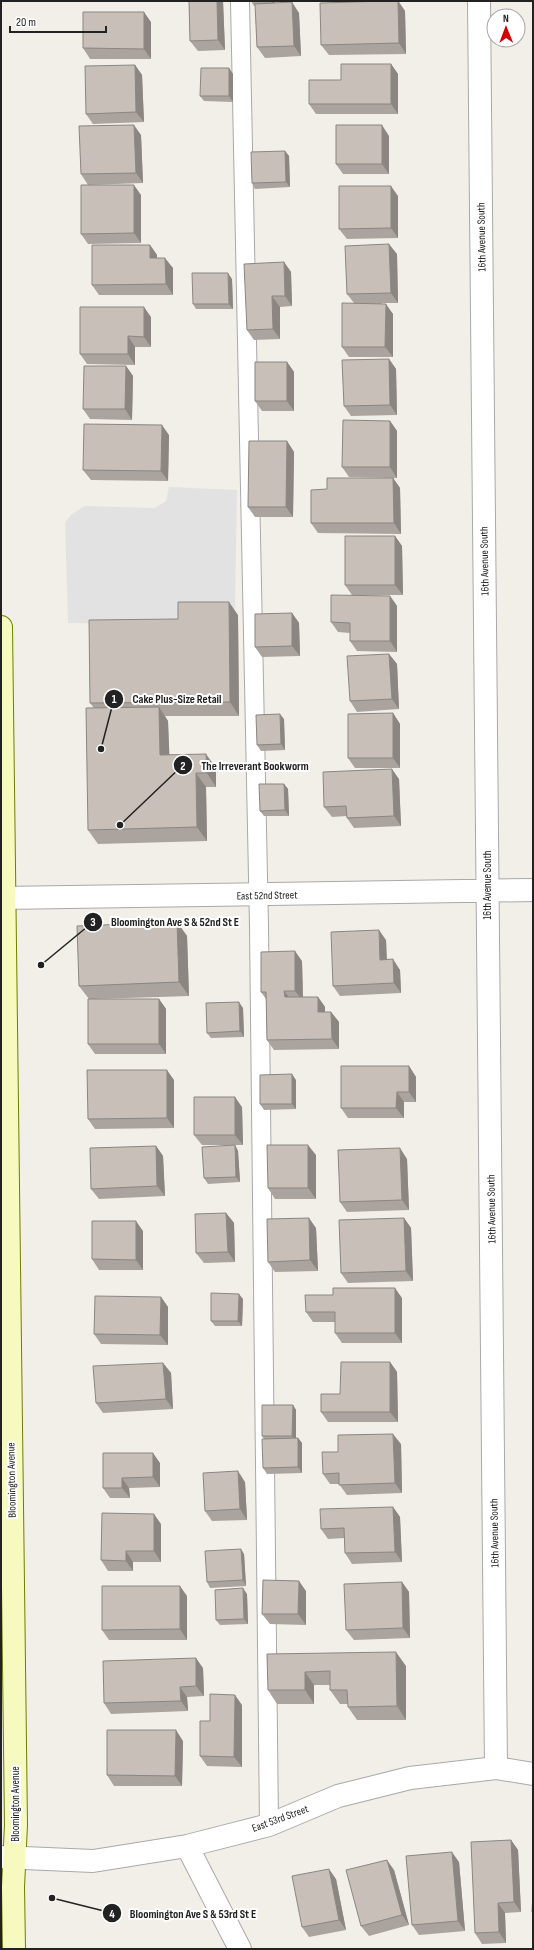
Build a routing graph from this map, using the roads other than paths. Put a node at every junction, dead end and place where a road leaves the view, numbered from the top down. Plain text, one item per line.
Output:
1 (240, 1) edge
2 (479, 1) edge
3 (1, 627) edge
4 (533, 890) edge
5 (487, 891) junction
6 (258, 895) junction
7 (3, 898) edge
8 (496, 1768) junction
9 (533, 1774) edge
10 (269, 1825) junction
11 (187, 1846) junction
12 (8, 1857) edge
13 (14, 1949) edge
14 (240, 1949) edge

1 - 6 lane
2 - 5 street, 16th Avenue South
3 - 7 street, Bloomington Avenue
4 - 5 street, East 52nd Street
5 - 6 street, East 52nd Street
5 - 8 street, 16th Avenue South
6 - 7 street, East 52nd Street
6 - 10 lane
7 - 12 street, Bloomington Avenue
8 - 9 street, East 53rd Street
8 - 10 street, East 53rd Street
10 - 11 street, East 53rd Street
11 - 12 street, East 53rd Street
11 - 14 street
12 - 13 street, Bloomington Avenue

